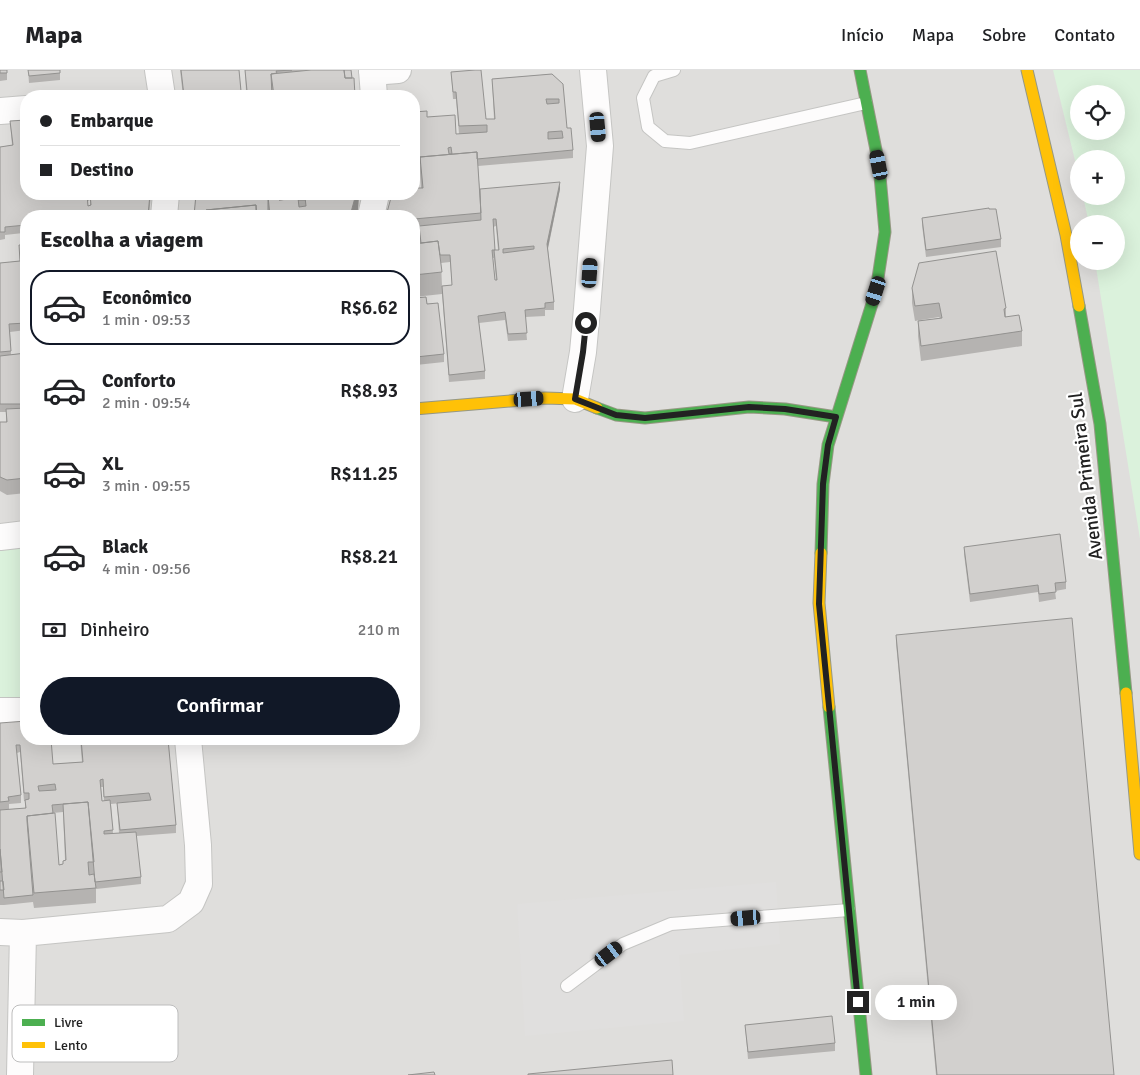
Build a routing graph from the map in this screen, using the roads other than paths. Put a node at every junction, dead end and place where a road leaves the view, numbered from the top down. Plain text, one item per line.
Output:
1 (158, 70) edge
2 (398, 70) edge
3 (593, 70) edge
4 (674, 70) edge
5 (860, 70) edge
6 (1028, 70) edge
7 (373, 79) edge
8 (160, 90) edge
9 (866, 102) junction
10 (20, 109) edge
11 (0, 111) edge
12 (575, 399) junction
13 (420, 408) edge
14 (836, 417) junction
15 (20, 535) edge
16 (0, 537) edge
17 (1123, 655) junction
18 (1134, 663) dead end
19 (0, 711) edge
20 (20, 711) edge
21 (189, 745) edge
22 (1140, 854) edge
23 (849, 910) junction
24 (12, 932) edge
25 (567, 986) dead end
26 (16, 1005) edge
27 (19, 1062) edge
28 (20, 1075) edge
29 (866, 1075) edge

1 - 8 street
2 - 7 street
3 - 12 street
4 - 9 lane
5 - 9 street
6 - 17 street, Avenida Primeira Sul
9 - 14 street
10 - 11 street
12 - 13 street
12 - 14 street
14 - 23 street
15 - 16 street
17 - 18 street
17 - 22 street, Avenida Primeira Sul
19 - 20 street
21 - 24 street
23 - 25 lane
23 - 29 street
24 - 26 street
27 - 28 street

